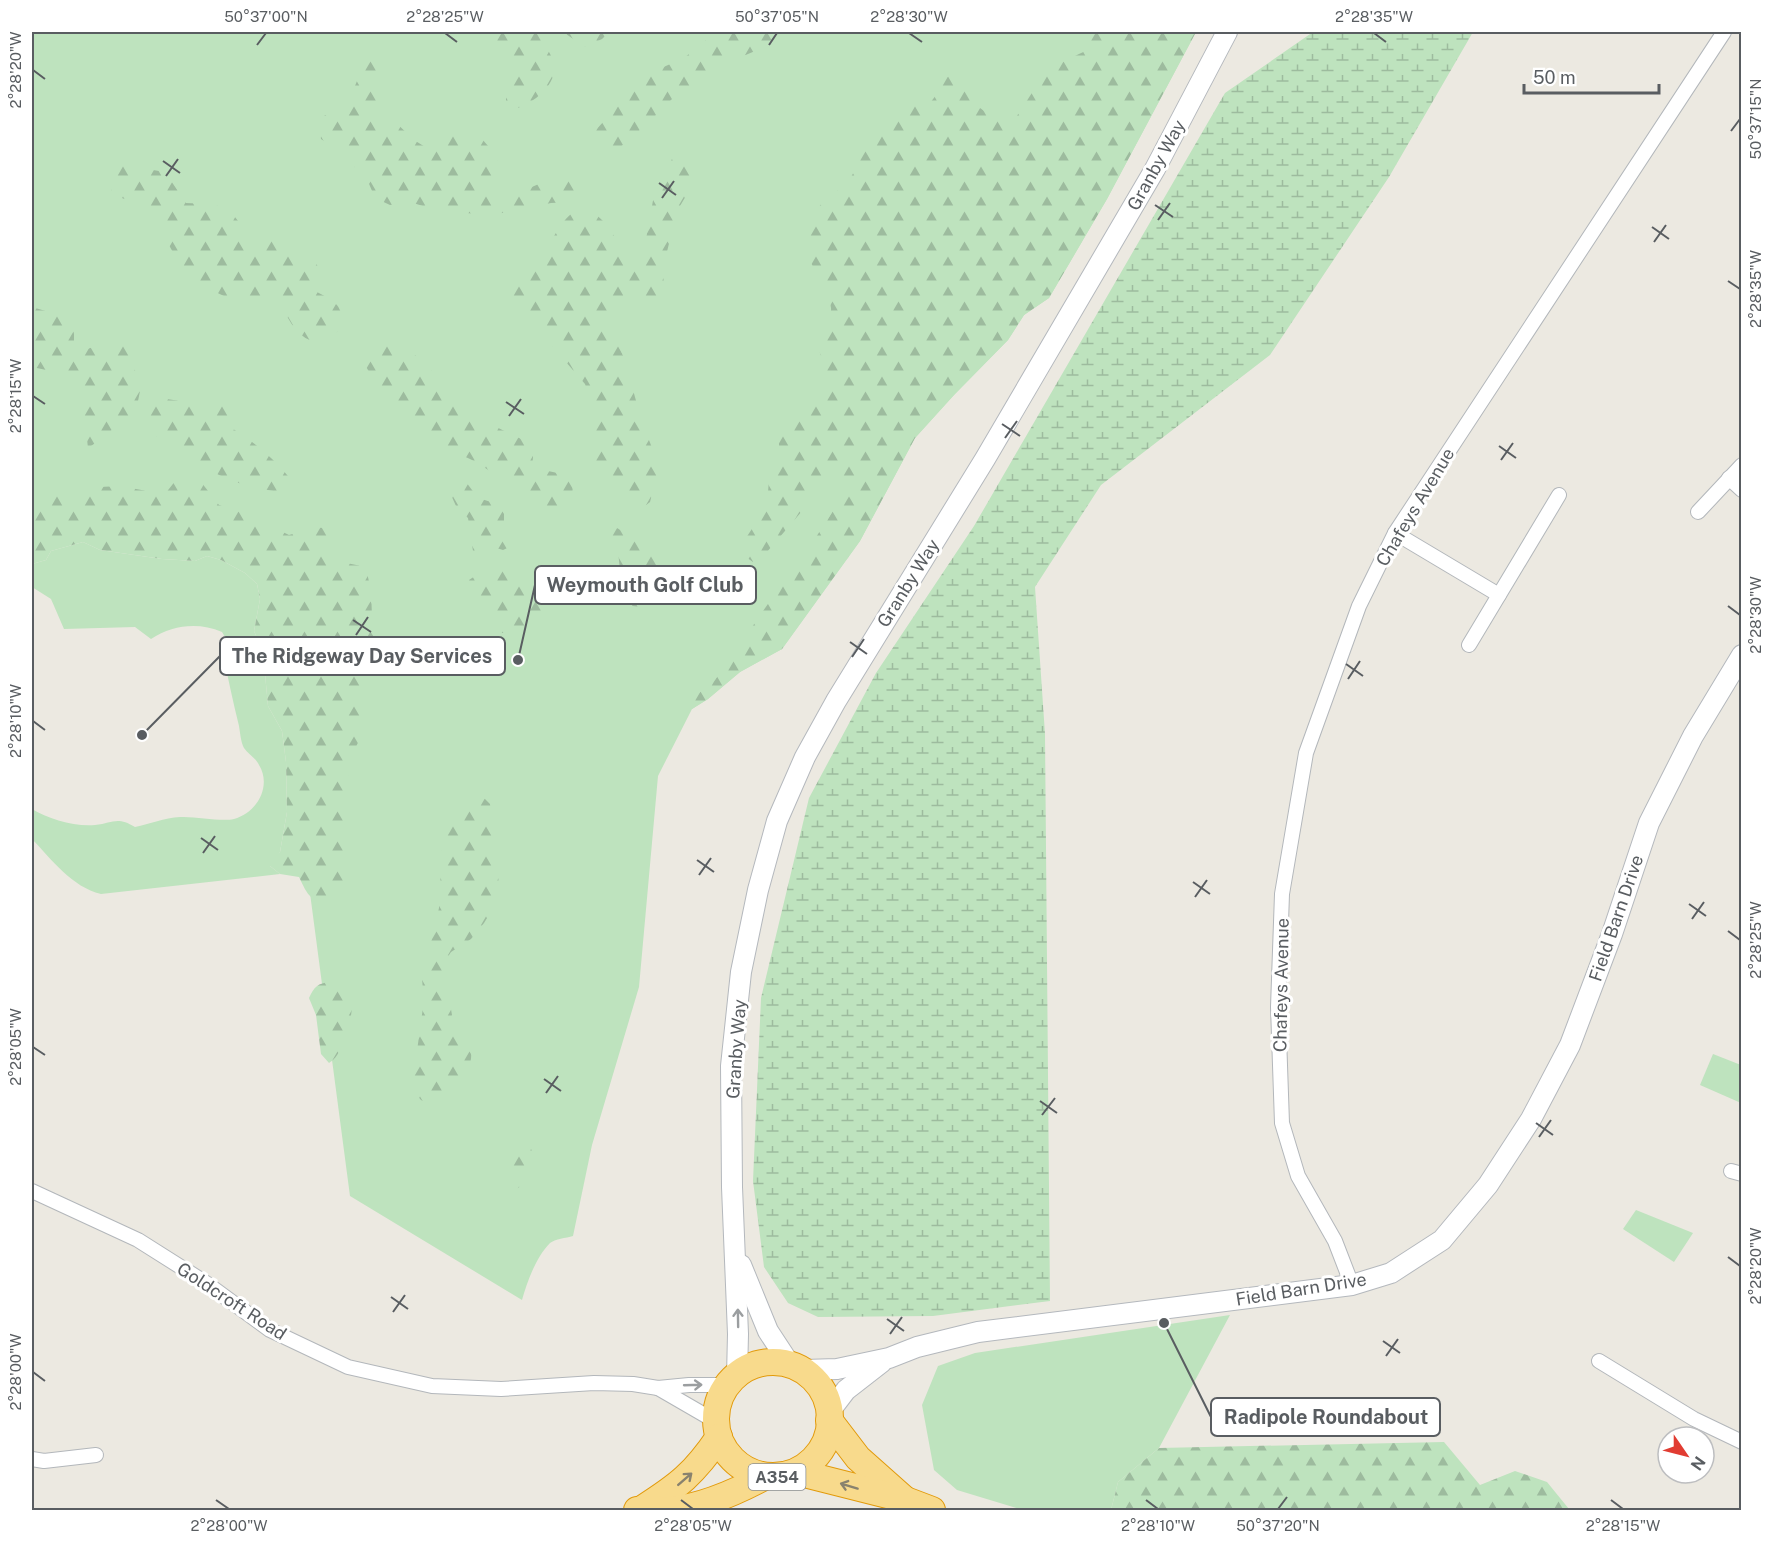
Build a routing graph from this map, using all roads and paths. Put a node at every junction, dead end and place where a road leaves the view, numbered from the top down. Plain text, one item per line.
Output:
1 (1227, 32) edge
2 (1724, 32) edge
3 (1742, 465) edge
4 (1729, 478) junction
5 (1742, 490) edge
6 (1559, 495) dead end
7 (1698, 512) dead end
8 (1395, 533) junction
9 (1499, 595) junction
10 (1469, 645) dead end
11 (1742, 655) edge
12 (32, 1191) edge
13 (736, 1254) junction
14 (1352, 1285) junction
15 (889, 1358) junction
16 (1599, 1361) dead end
17 (796, 1366) junction
18 (732, 1380) junction
19 (658, 1388) junction
20 (830, 1416) junction
21 (717, 1429) junction
22 (1742, 1442) edge
23 (96, 1455) dead end
24 (32, 1459) edge
25 (796, 1472) junction
26 (764, 1477) junction
27 (903, 1499) junction
28 (639, 1510) edge
29 (932, 1510) edge

1 - 13 main road, Granby Way
2 - 8 street, Chafeys Avenue
3 - 4 street
4 - 5 street
4 - 7 street
6 - 9 street
8 - 9 street
8 - 14 street, Chafeys Avenue
9 - 10 street
11 - 14 main road, Field Barn Drive
12 - 19 street, Goldcroft Road
13 - 17 main road, Granby Way
18 -> 13 main road, Granby Way
14 - 15 main road, Field Barn Drive
15 - 17 main road, Field Barn Drive
15 - 20 main road, Field Barn Drive
16 - 22 street
17 - 18 highway
17 - 20 highway, A354
19 -> 18 street, Goldcroft Road
18 - 21 highway, A354
19 - 21 street, Goldcroft Road
20 - 25 highway, A354
20 - 27 highway, A354
21 - 26 highway, A354
28 -> 21 highway, A354
23 - 24 street
25 - 26 highway, A354
27 -> 25 highway, A354
26 - 28 highway, A354
27 - 29 highway, A354

